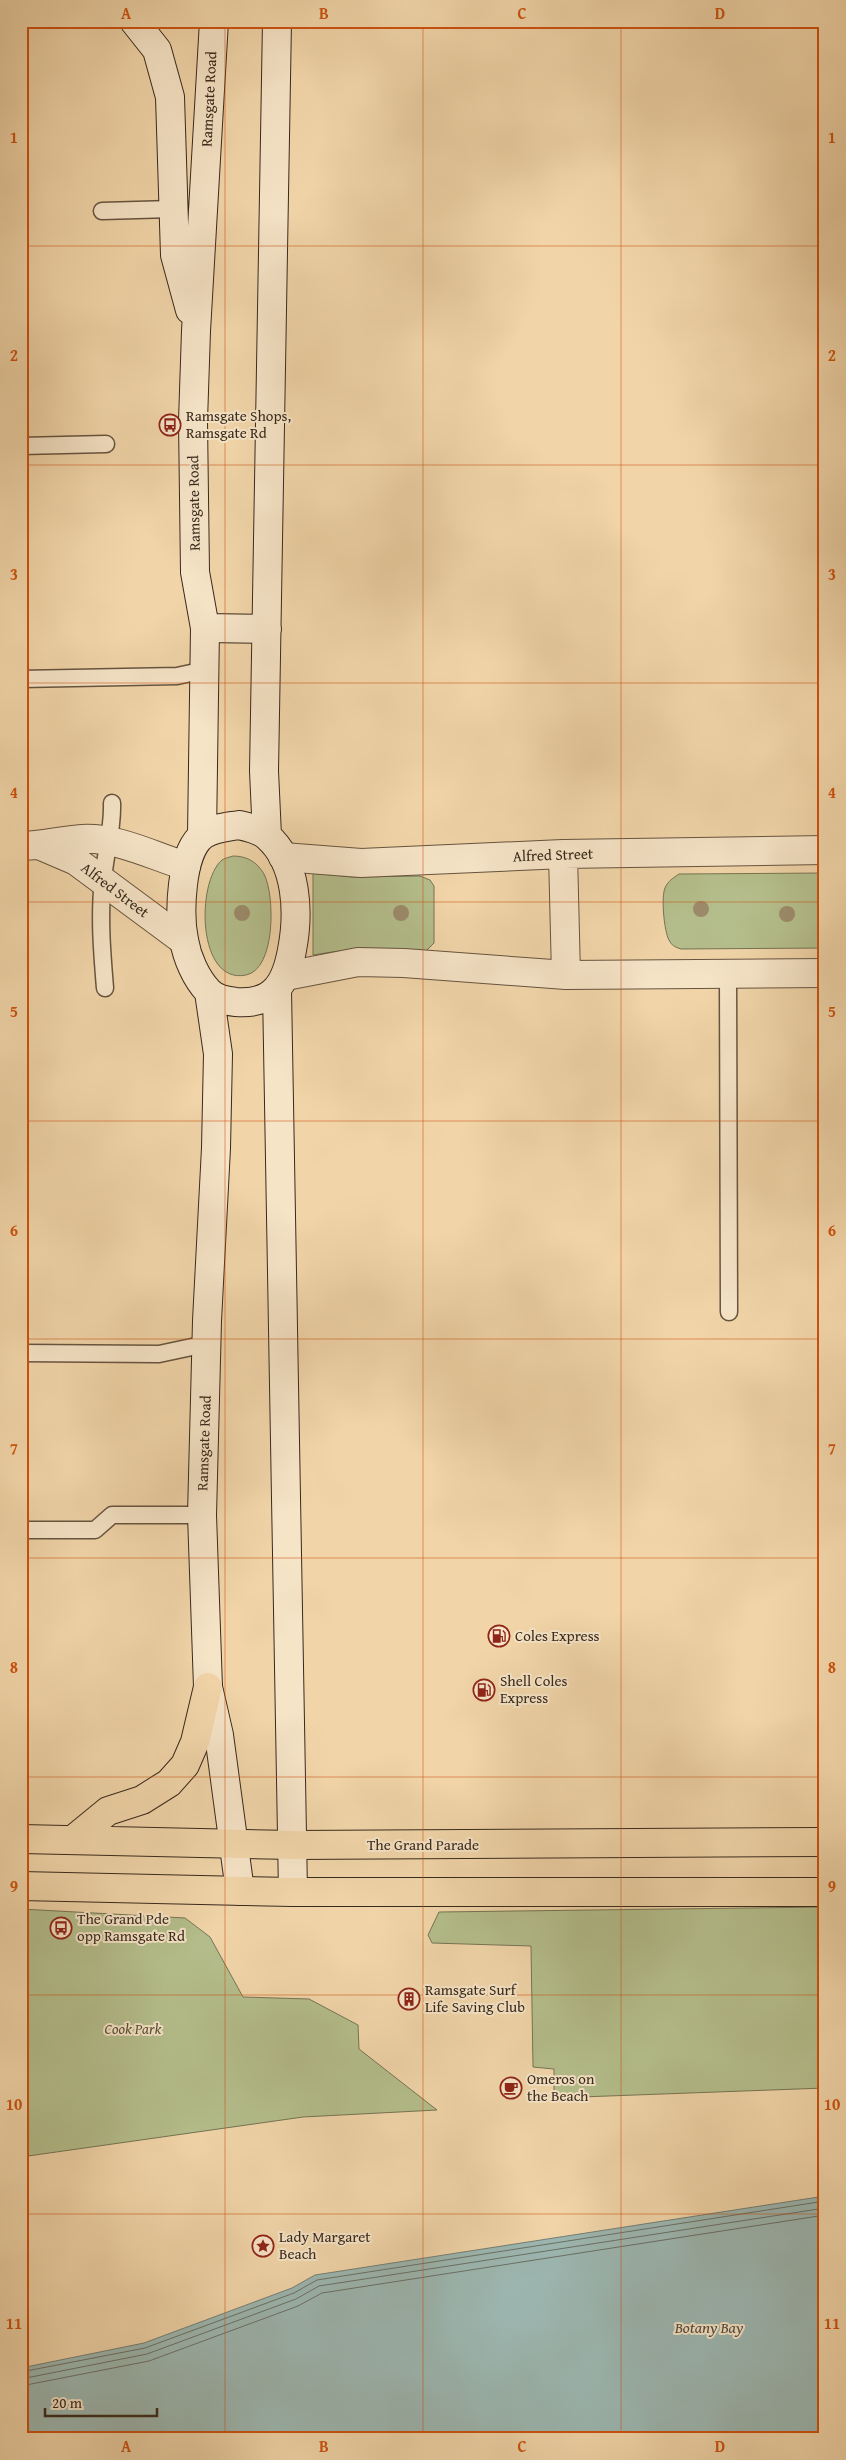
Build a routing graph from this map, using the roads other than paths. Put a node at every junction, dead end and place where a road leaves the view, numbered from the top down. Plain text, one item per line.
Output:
1 (134, 21) edge
2 (214, 21) edge
3 (277, 21) edge
4 (172, 209) junction
5 (102, 212) dead end
6 (196, 331) junction
7 (106, 444) dead end
8 (21, 446) edge
9 (205, 628) junction
10 (267, 630) junction
11 (204, 670) junction
12 (21, 679) edge
13 (112, 804) dead end
14 (202, 835) junction
15 (110, 841) junction
16 (31, 846) edge
17 (275, 846) junction
18 (825, 850) edge
19 (563, 854) junction
20 (186, 866) junction
21 (103, 879) junction
22 (184, 941) junction
23 (825, 973) edge
24 (728, 974) junction
25 (566, 976) junction
26 (282, 983) junction
27 (105, 988) dead end
28 (209, 992) junction
29 (729, 1312) dead end
30 (206, 1344) junction
31 (21, 1353) edge
32 (202, 1515) junction
33 (22, 1530) edge
34 (208, 1687) junction
35 (76, 1838) junction
36 (21, 1839) edge
37 (825, 1842) edge
38 (234, 1844) junction
39 (293, 1845) junction
40 (21, 1886) edge
41 (240, 1891) junction
42 (293, 1892) junction
43 (825, 1892) edge

1 - 4 main road
2 - 6 main road, Ramsgate Road
3 - 10 main road
4 - 5 lane
4 - 6 main road
6 - 9 main road, Ramsgate Road
7 - 8 lane
9 - 10 main road
9 - 11 main road, Ramsgate Road
10 - 17 main road
11 - 12 lane
11 - 14 main road, Ramsgate Road
13 - 15 lane
14 - 17 main road
14 - 20 main road
15 - 16 main road, Alfred Street
15 - 20 main road, Alfred Street
15 - 21 lane
16 - 21 main road, Alfred Street
17 - 19 main road, Alfred Street
17 - 26 main road
18 - 19 main road, Alfred Street
19 - 25 main road
20 - 22 main road
21 - 22 main road, Alfred Street
21 - 27 lane
22 - 28 main road
23 - 24 main road
24 - 25 main road
24 - 29 lane
25 - 26 main road
26 - 28 main road
26 - 39 main road
28 - 30 main road, Ramsgate Road
30 - 31 lane
30 - 32 main road, Ramsgate Road
32 - 33 lane
32 - 34 main road, Ramsgate Road
34 - 35 main road
34 - 38 main road, Ramsgate Road
35 - 36 main road, The Grand Parade
35 - 38 main road, The Grand Parade
37 - 39 main road, The Grand Parade
38 - 39 main road, The Grand Parade
38 - 41 main road, Ramsgate Road
39 - 42 main road
40 - 41 main road
41 - 42 main road
42 - 43 main road

